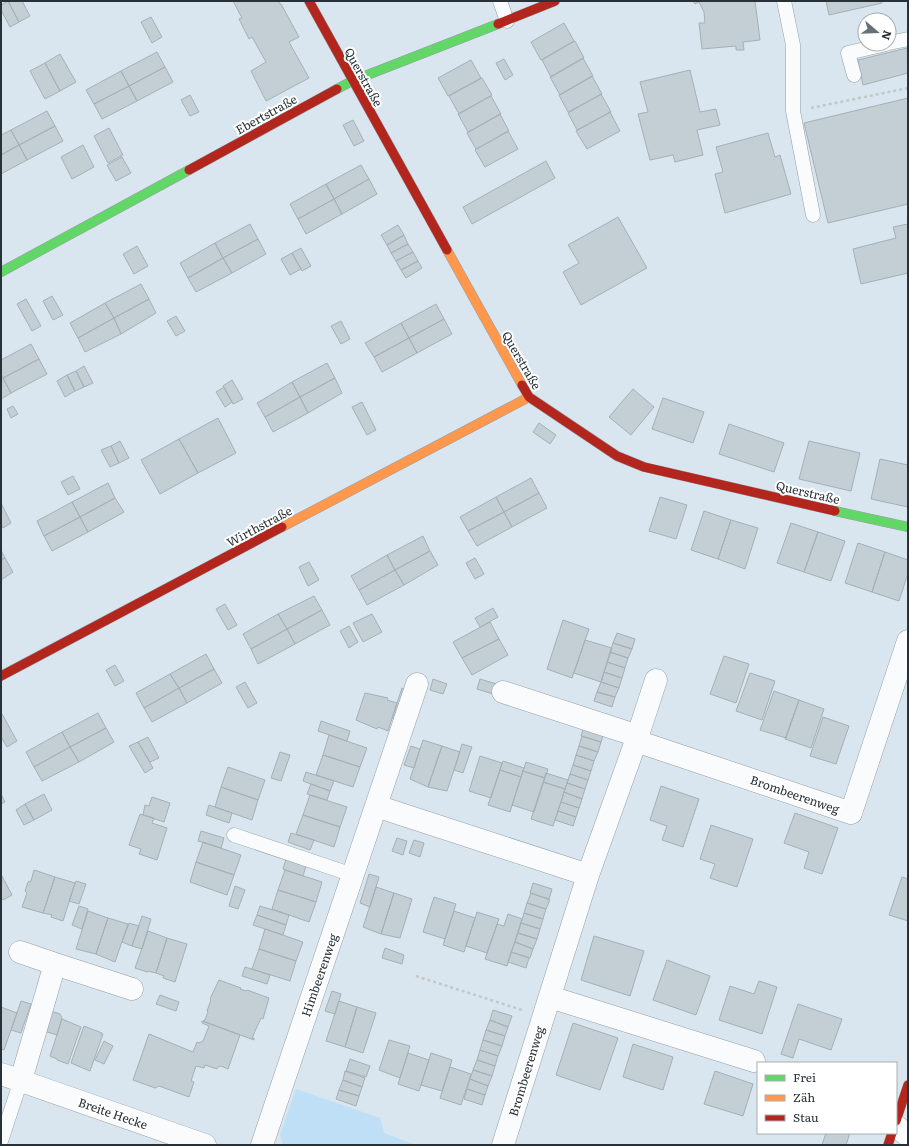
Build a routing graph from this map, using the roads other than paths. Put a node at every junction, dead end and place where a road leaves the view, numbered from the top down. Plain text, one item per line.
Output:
1 (309, 1) edge
2 (500, 1) edge
3 (555, 1) edge
4 (784, 1) edge
5 (507, 21) junction
6 (908, 39) edge
7 (897, 41) edge
8 (857, 51) edge
9 (854, 75) dead end
10 (352, 81) junction
11 (813, 215) dead end
12 (1, 272) edge
13 (529, 397) junction
14 (908, 527) edge
15 (908, 641) edge
16 (1, 676) edge
17 (656, 680) dead end
18 (417, 684) dead end
19 (504, 692) dead end
20 (637, 738) junction
21 (376, 806) junction
22 (234, 835) dead end
23 (588, 875) junction
24 (353, 876) junction
25 (20, 952) dead end
26 (55, 964) junction
27 (132, 989) dead end
28 (546, 1007) junction
29 (754, 1061) dead end
30 (11, 1077) edge
31 (908, 1085) edge
32 (897, 1118) edge
33 (897, 1127) edge
34 (892, 1134) edge
35 (908, 1136) edge
36 (1, 1141) edge
37 (205, 1145) edge
38 (262, 1145) edge
39 (503, 1145) edge
40 (888, 1145) edge

1 - 10 street, Querstraße
2 - 5 lane
3 - 5 street, Ebertstraße
4 - 11 lane
5 - 10 street, Ebertstraße
6 - 7 lane
8 - 9 lane
10 - 12 street, Ebertstraße
10 - 13 street, Querstraße
13 - 14 street, Querstraße
13 - 16 street, Wirthstraße
15 - 20 street, Brombeerenweg
17 - 20 street, Brombeerenweg
18 - 21 street, Himbeerenweg
19 - 20 street, Brombeerenweg
20 - 23 street, Brombeerenweg
21 - 23 street
21 - 24 street, Himbeerenweg
22 - 24 lane
23 - 28 street, Brombeerenweg
24 - 38 street, Himbeerenweg
25 - 26 street
26 - 27 street
26 - 30 street
28 - 29 street
28 - 39 street, Brombeerenweg
30 - 36 lane
30 - 37 street, Breite Hecke
31 - 32 street
33 - 35 street
34 - 40 street

